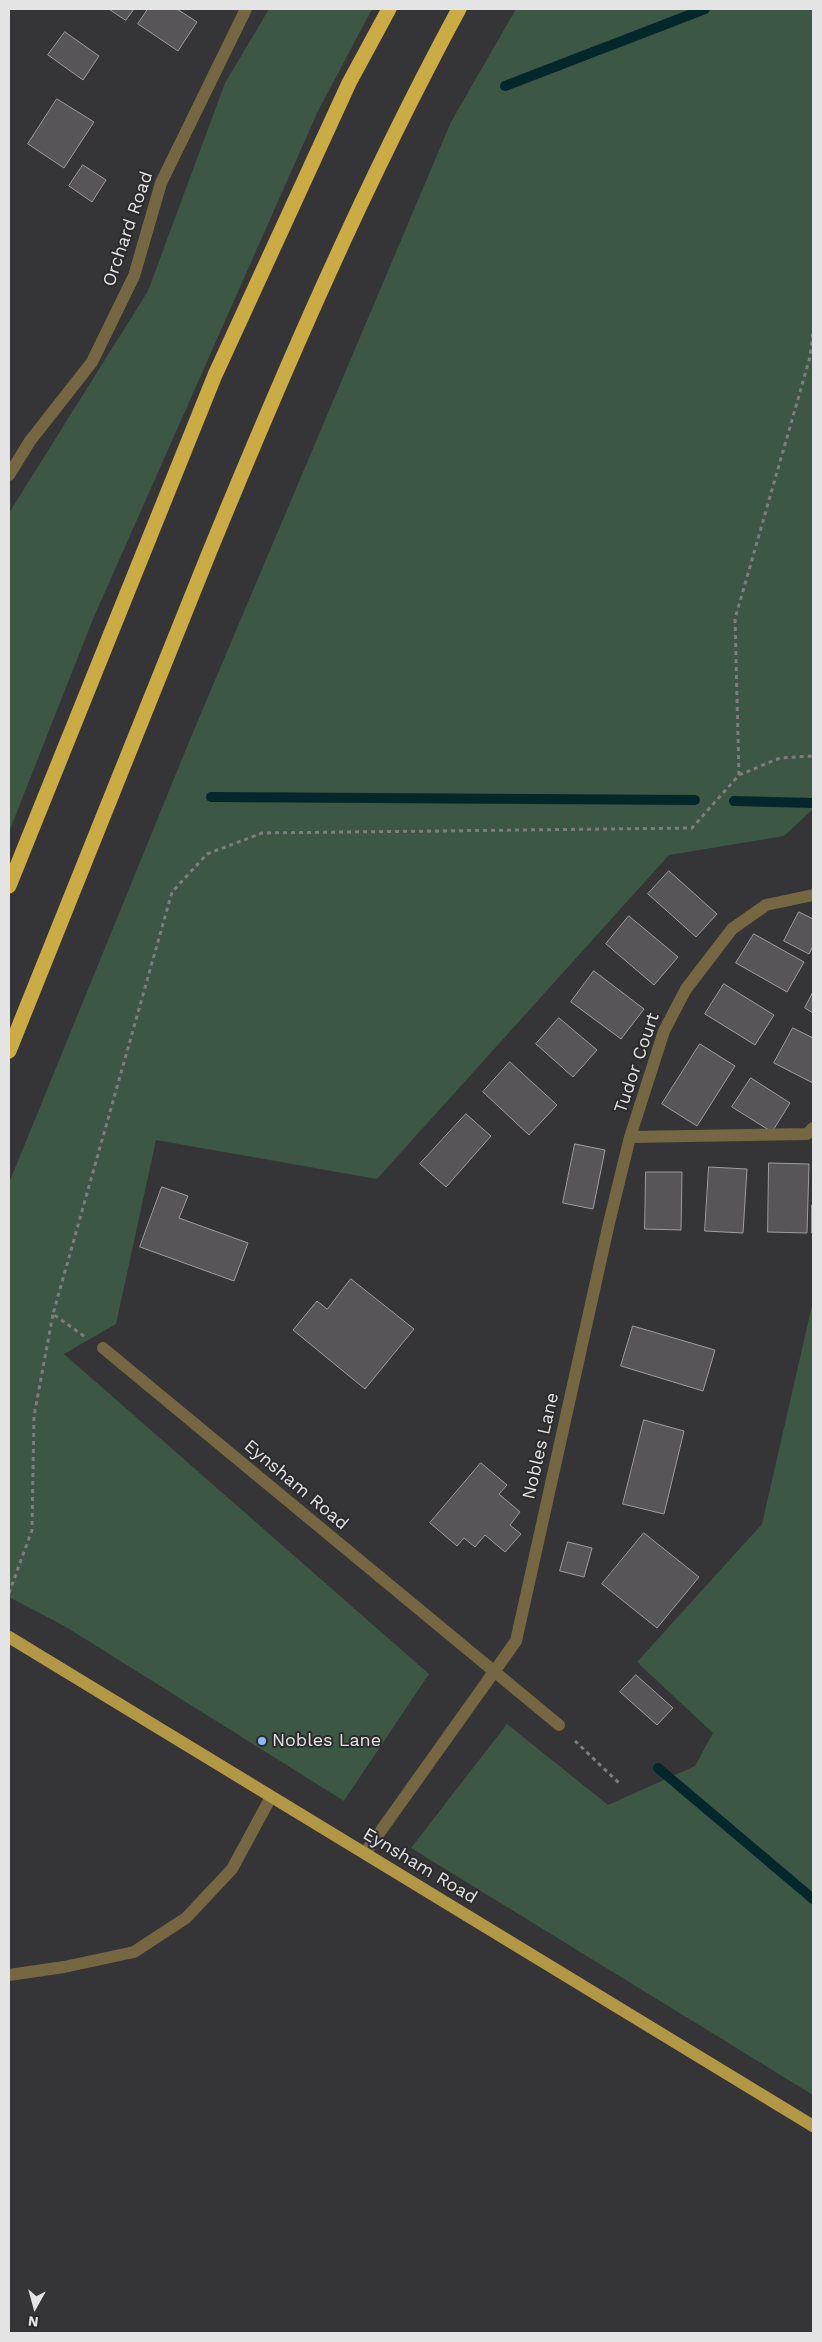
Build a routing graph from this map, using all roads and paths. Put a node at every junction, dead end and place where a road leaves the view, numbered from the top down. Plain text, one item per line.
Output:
1 (246, 9) edge
2 (389, 9) edge
3 (459, 9) edge
4 (813, 332) edge
5 (9, 475) edge
6 (813, 756) edge
7 (738, 774) junction
8 (9, 886) edge
9 (813, 895) edge
10 (9, 1051) edge
11 (813, 1128) edge
12 (630, 1137) junction
13 (609, 1223) joint
14 (52, 1314) junction
15 (103, 1348) joint
16 (9, 1593) edge
17 (9, 1637) edge
18 (493, 1671) junction
19 (559, 1725) joint
20 (620, 1784) dead end
21 (271, 1797) junction
22 (365, 1853) junction
23 (9, 1975) edge
24 (813, 2126) edge

1 - 5 street, Orchard Road
2 - 8 highway
3 - 10 highway
4 - 7 path
6 - 7 path
7 - 14 path
9 - 12 street, Tudor Court
11 - 12 street, Tudor Court
12 - 13 street, Tudor Court
13 - 18 street, Nobles Lane
14 - 15 path
14 - 16 path
15 - 18 street, Eynsham Road
17 - 21 main road, Eynsham Road
18 - 19 street, Eynsham Road
18 - 22 street, Nobles Lane
19 - 20 path
21 - 22 main road, Eynsham Road
21 - 23 street
22 - 24 main road, Eynsham Road

